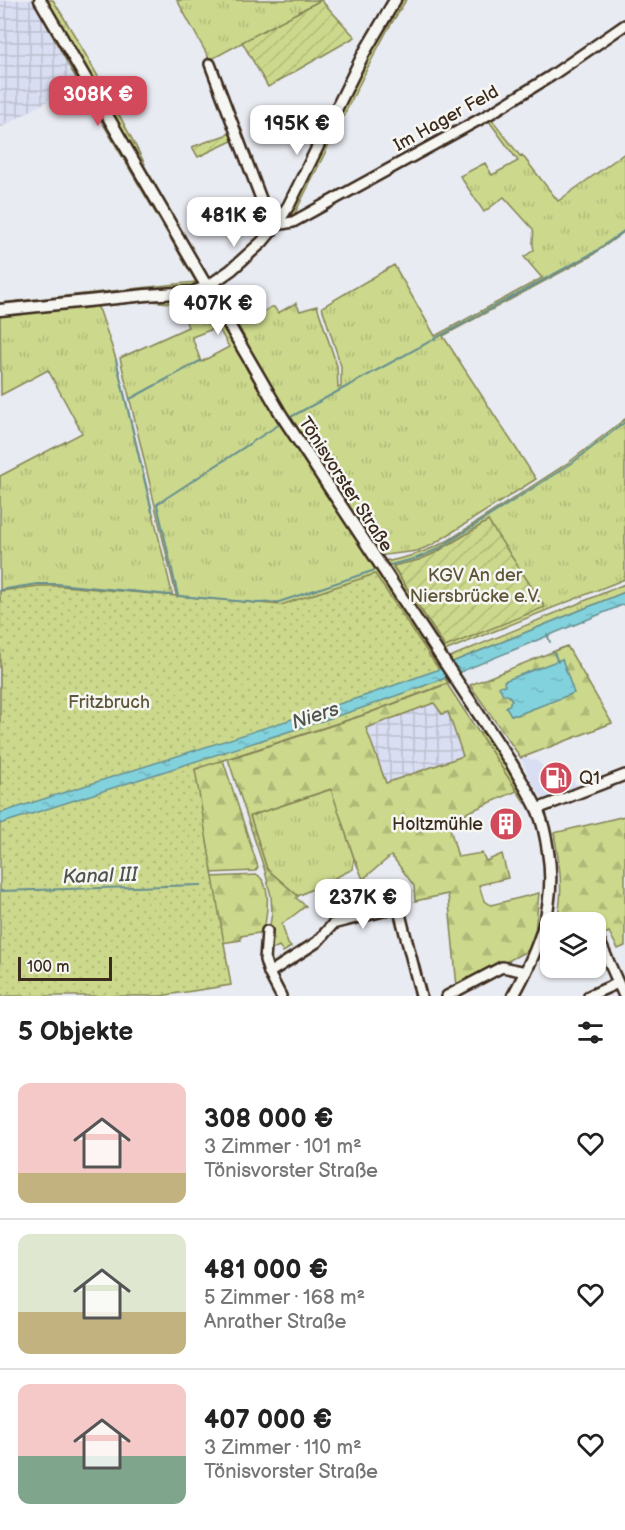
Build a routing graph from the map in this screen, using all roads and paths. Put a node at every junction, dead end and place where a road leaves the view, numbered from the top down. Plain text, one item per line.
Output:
1 (40, 0) edge
2 (395, 0) edge
3 (625, 25) edge
4 (210, 64) dead end
5 (276, 225) junction
6 (207, 287) junction
7 (0, 310) edge
8 (625, 776) edge
9 (537, 809) junction
10 (267, 931) dead end
11 (606, 956) edge
12 (526, 972) junction
13 (270, 973) junction
14 (618, 983) junction
15 (280, 996) edge
16 (421, 996) edge
17 (447, 996) edge
18 (513, 996) edge
19 (589, 996) edge
20 (624, 996) edge

1 - 6 main road, Tönisvorster Straße
2 - 5 main road
3 - 5 street, Im Hager Feld
4 - 5 street
5 - 6 main road
6 - 7 main road
6 - 9 main road, Tönisvorster Straße
8 - 9 street
9 - 12 main road, Tönisvorster Straße
10 - 13 street
11 - 14 street
12 - 17 street
12 - 18 main road, Tönisvorster Straße
13 - 15 street
13 - 16 street
14 - 19 street
14 - 20 street

